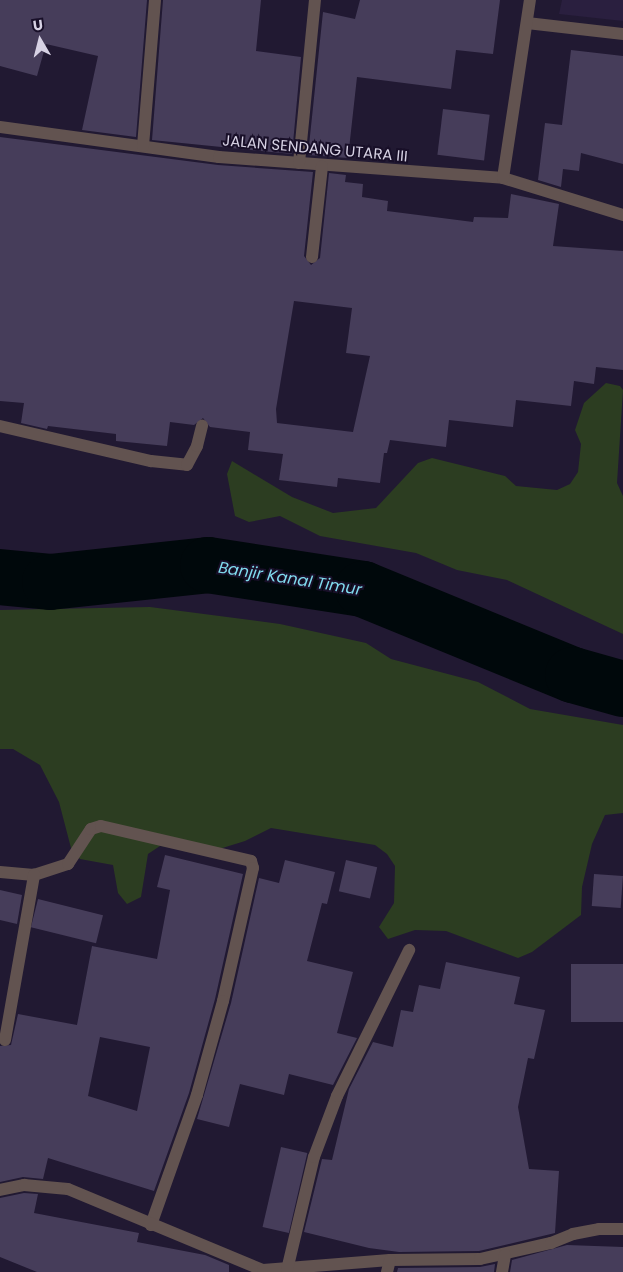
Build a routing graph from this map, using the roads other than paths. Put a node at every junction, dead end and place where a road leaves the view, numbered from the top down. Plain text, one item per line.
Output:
1 (155, 0) edge
2 (314, 0) edge
3 (530, 0) edge
4 (527, 23) junction
5 (623, 34) edge
6 (0, 127) edge
7 (143, 146) junction
8 (299, 164) junction
9 (322, 167) junction
10 (503, 178) junction
11 (623, 215) edge
12 (312, 257) dead end
13 (0, 426) edge
14 (202, 426) dead end
15 (0, 872) edge
16 (34, 876) junction
17 (409, 950) dead end
18 (6, 1040) dead end
19 (0, 1190) edge
20 (151, 1225) junction
21 (623, 1229) edge
22 (505, 1254) junction
23 (388, 1266) edge
24 (287, 1270) junction
25 (502, 1272) edge

1 - 7 street
2 - 8 street
3 - 4 street
4 - 5 street
4 - 10 street
6 - 7 street, JALAN SENDANG UTARA III
7 - 8 street, JALAN SENDANG UTARA III
8 - 9 street, JALAN SENDANG UTARA III
9 - 10 street, JALAN SENDANG UTARA III
9 - 12 street
10 - 11 street, JALAN SENDANG UTARA III
13 - 14 street
15 - 16 street
16 - 18 street
16 - 20 street
17 - 24 street
19 - 20 street
20 - 24 street
21 - 22 street
22 - 23 street
22 - 25 street
23 - 24 street

